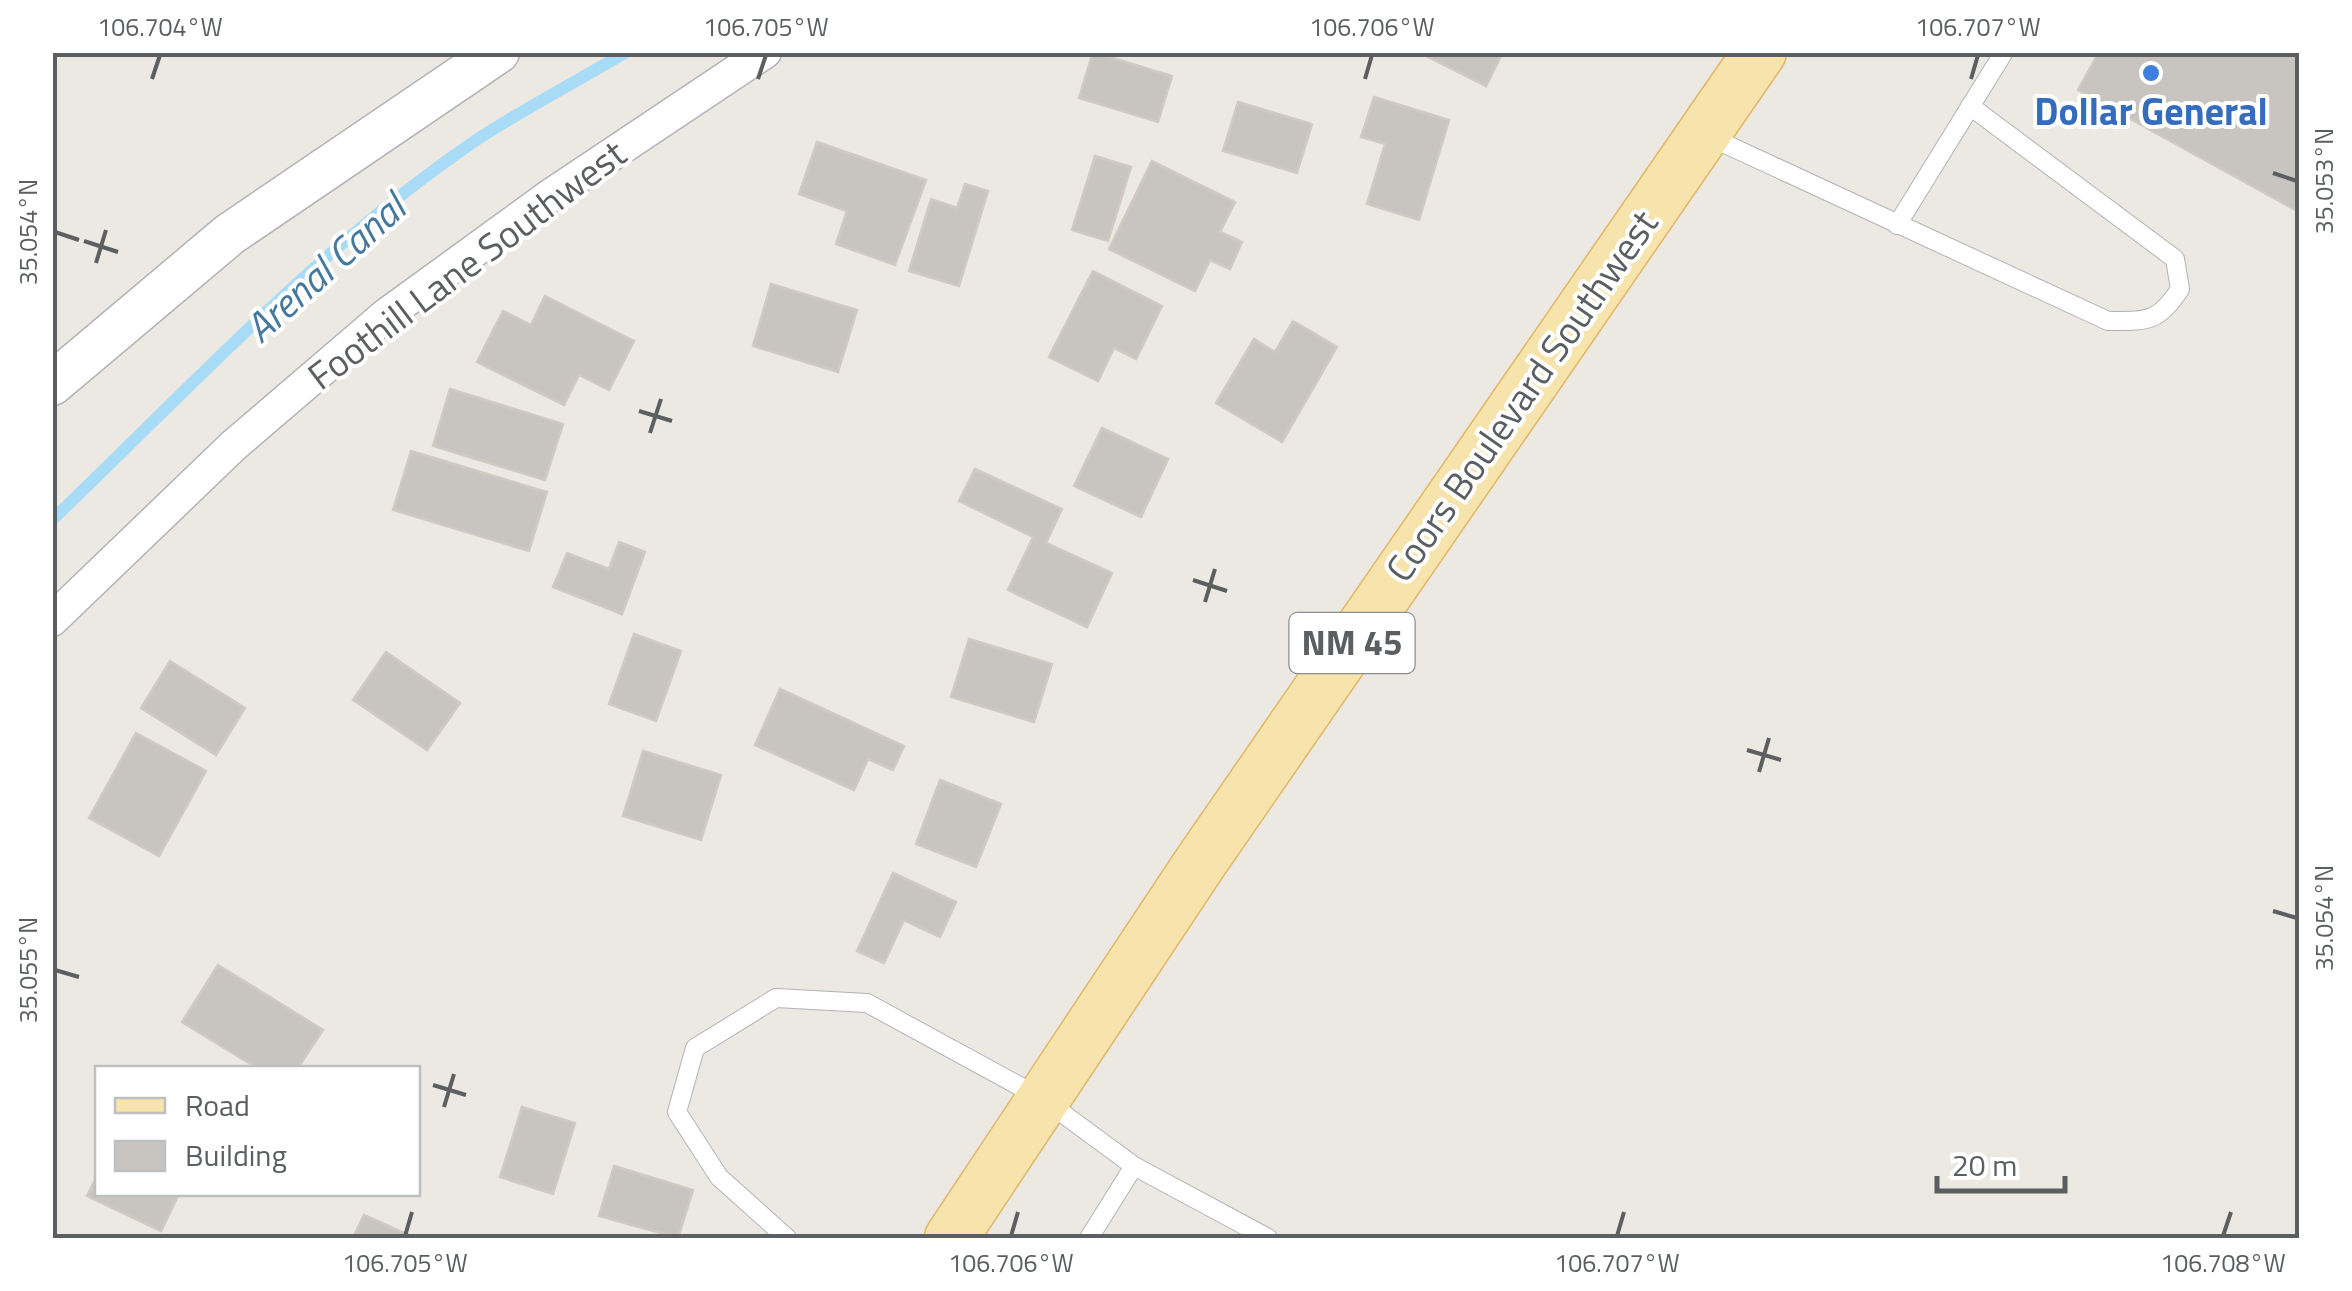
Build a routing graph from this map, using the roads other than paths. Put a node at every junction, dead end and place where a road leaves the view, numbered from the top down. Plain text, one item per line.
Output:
1 (498, 52) edge
2 (765, 52) edge
3 (1760, 52) edge
4 (2004, 52) edge
5 (1970, 106) junction
6 (1703, 134) junction
7 (1896, 225) junction
8 (52, 384) edge
9 (52, 620) edge
10 (1043, 1098) junction
11 (1134, 1166) junction
12 (787, 1238) edge
13 (951, 1238) edge
14 (1089, 1238) edge
15 (1268, 1238) edge

1 - 8 street
2 - 9 street, Foothill Lane Southwest
3 - 6 main road, Coors Boulevard Southwest / NM 45
4 - 5 lane
5 - 7 lane
5 - 7 lane
6 - 7 lane
6 - 10 main road, Coors Boulevard Southwest / NM 45
10 - 11 lane
10 - 12 lane
10 - 13 main road, Coors Boulevard Southwest / NM 45
11 - 14 lane
11 - 15 lane

